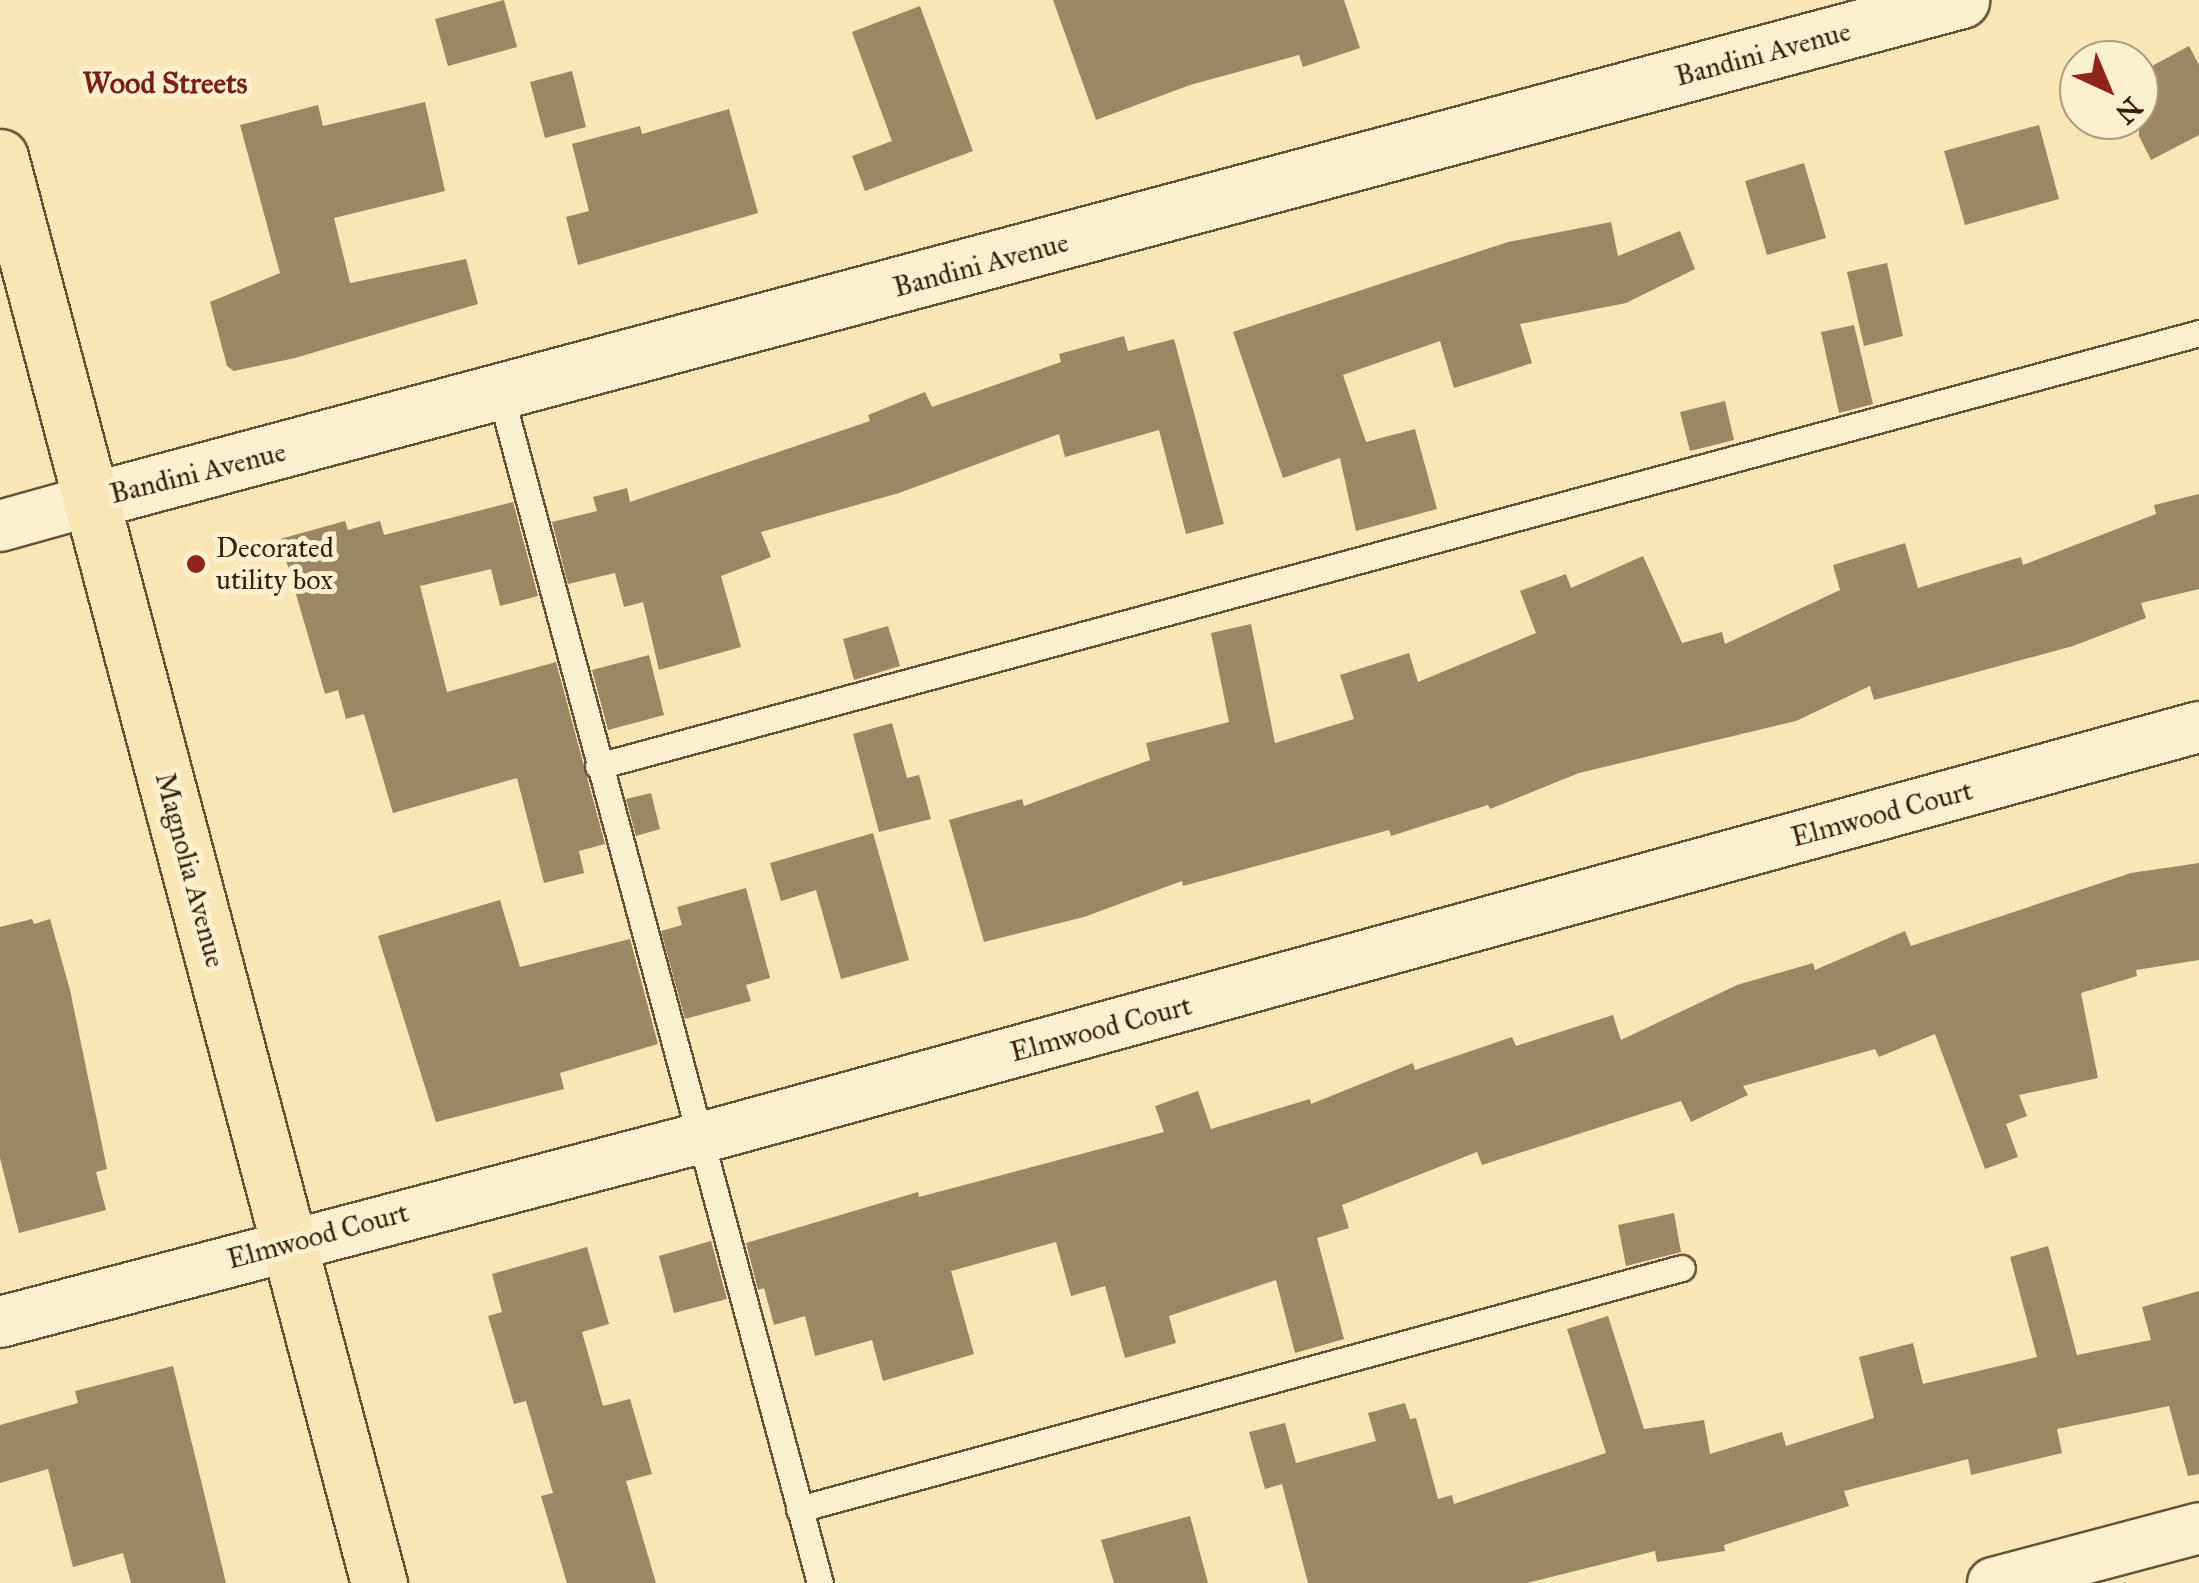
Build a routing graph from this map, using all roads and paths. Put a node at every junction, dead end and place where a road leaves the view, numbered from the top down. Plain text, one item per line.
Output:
1 (1961, 0) edge
2 (0, 157) edge
3 (2199, 333) edge
4 (501, 396) junction
5 (93, 500) junction
6 (0, 526) edge
7 (2199, 727) edge
8 (598, 766) junction
9 (697, 1139) junction
10 (289, 1243) junction
11 (1682, 1268) dead end
12 (0, 1322) edge
13 (798, 1509) junction
14 (2199, 1528) edge
15 (379, 1583) edge
16 (820, 1583) edge
17 (1993, 1583) edge

1 - 4 street, Bandini Avenue
2 - 5 main road, Magnolia Avenue
3 - 8 lane
4 - 5 street, Bandini Avenue
4 - 8 lane
5 - 6 street, Bandini Avenue
5 - 10 main road, Magnolia Avenue
7 - 9 street, Elmwood Court
8 - 9 lane
9 - 10 street, Elmwood Court
9 - 13 lane
10 - 12 street, Elmwood Court
10 - 15 main road, Magnolia Avenue
11 - 13 lane
13 - 16 lane
14 - 17 street

